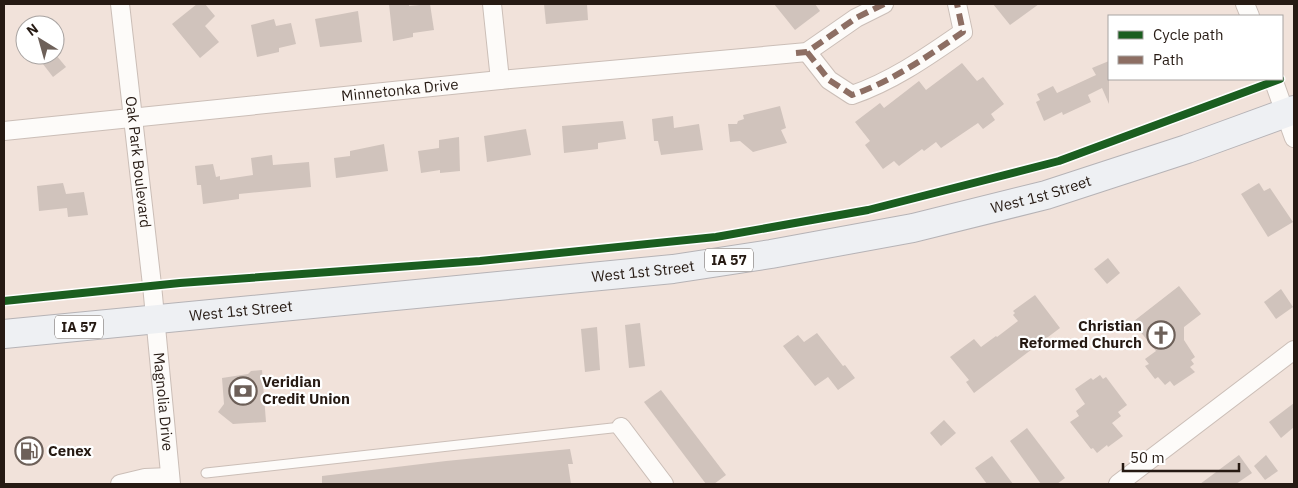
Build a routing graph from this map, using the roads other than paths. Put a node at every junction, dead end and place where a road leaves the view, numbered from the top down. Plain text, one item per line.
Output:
1 (120, 4) edge
2 (492, 4) edge
3 (884, 4) edge
4 (957, 4) edge
5 (802, 52) junction
6 (500, 80) junction
7 (1273, 80) edge
8 (132, 118) junction
9 (1291, 120) edge
10 (4, 131) edge
11 (155, 319) junction
12 (4, 334) edge
13 (1294, 350) edge
14 (621, 427) joint
15 (206, 473) dead end
16 (171, 480) edge
17 (120, 484) edge
18 (664, 484) edge
19 (1118, 484) edge

1 - 8 street, Oak Park Boulevard
2 - 6 street
3 - 5 street
4 - 5 street
5 - 6 street, Minnetonka Drive
6 - 8 street, Minnetonka Drive
7 - 9 street
8 - 10 street, Minnetonka Drive
8 - 11 street, Oak Park Boulevard
9 - 11 main road, West 1st Street / IA 57
11 - 12 main road, West 1st Street / IA 57
11 - 16 street, Magnolia Drive
13 - 19 street
14 - 15 lane
14 - 18 street
16 - 17 street

